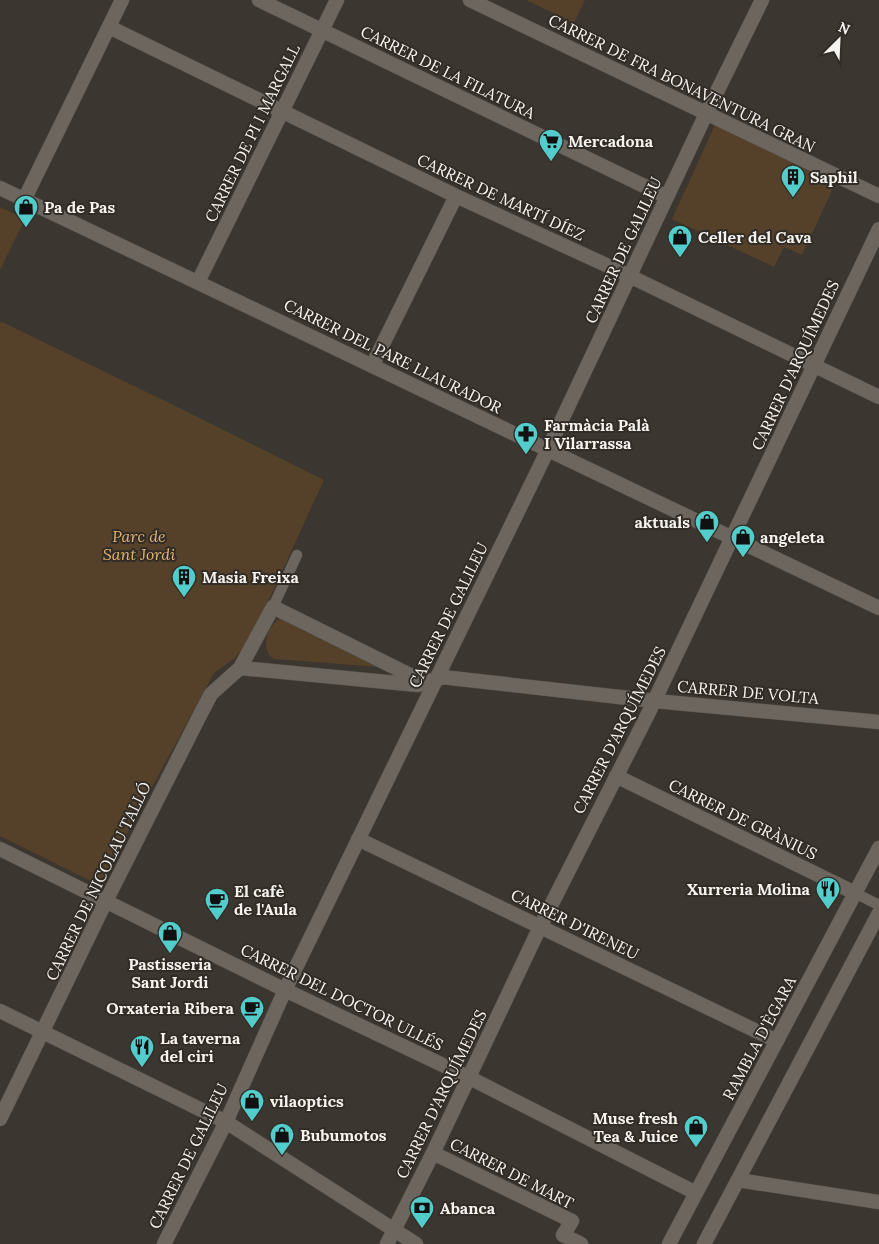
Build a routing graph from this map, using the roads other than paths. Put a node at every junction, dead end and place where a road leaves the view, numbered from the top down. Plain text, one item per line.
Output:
1 (122, 0) edge
2 (259, 0) edge
3 (337, 0) edge
4 (470, 0) edge
5 (762, 0) edge
6 (109, 27) junction
7 (322, 31) junction
8 (282, 111) junction
9 (706, 114) junction
10 (0, 188) edge
11 (456, 196) junction
12 (879, 196) edge
13 (667, 198) junction
14 (24, 200) junction
15 (879, 229) edge
16 (630, 276) junction
17 (198, 282) junction
18 (372, 366) junction
19 (814, 366) junction
20 (879, 397) edge
21 (548, 450) junction
22 (732, 538) junction
23 (297, 555) dead end
24 (273, 607) junction
25 (879, 608) edge
26 (240, 668) junction
27 (435, 681) junction
28 (654, 701) junction
29 (879, 722) edge
30 (616, 776) junction
31 (358, 839) junction
32 (0, 848) edge
33 (879, 848) edge
34 (855, 893) junction
35 (106, 901) junction
36 (878, 913) edge
37 (540, 927) junction
38 (286, 990) junction
39 (0, 1011) edge
40 (44, 1032) junction
41 (777, 1041) junction
42 (468, 1077) junction
43 (0, 1119) edge
44 (226, 1122) junction
45 (433, 1153) junction
46 (738, 1180) junction
47 (696, 1193) junction
48 (879, 1202) edge
49 (393, 1229) junction
50 (164, 1244) edge
51 (387, 1244) edge
52 (416, 1244) edge
53 (581, 1244) edge
54 (669, 1244) edge
55 (704, 1244) edge

1 - 6 street
2 - 7 street, CARRER DE LA FILATURA
3 - 7 street, CARRER DE PI I MARGALL
4 - 9 street, CARRER DE FRA BONAVENTURA GRAN
5 - 9 street, CARRER DE GALILEU
6 - 8 street, CARRER DE MARTÍ DÍEZ
6 - 14 street
7 - 8 street, CARRER DE PI I MARGALL
7 - 13 street, CARRER DE LA FILATURA
8 - 11 street, CARRER DE MARTÍ DÍEZ
8 - 17 street, CARRER DE PI I MARGALL
9 - 12 street, CARRER DE FRA BONAVENTURA GRAN
9 - 13 street, CARRER DE GALILEU
10 - 14 street, CARRER DEL PARE LLAURADOR
11 - 16 street, CARRER DE MARTÍ DÍEZ
11 - 18 street
13 - 16 street, CARRER DE GALILEU
14 - 17 street, CARRER DEL PARE LLAURADOR
15 - 19 street, CARRER D'ARQUÍMEDES
16 - 19 street, CARRER DE MARTÍ DÍEZ
16 - 21 street, CARRER DE GALILEU
17 - 18 street, CARRER DEL PARE LLAURADOR
18 - 21 street, CARRER DEL PARE LLAURADOR
19 - 20 street, CARRER DE MARTÍ DÍEZ
19 - 22 street, CARRER D'ARQUÍMEDES
21 - 22 street, CARRER DEL PARE LLAURADOR
21 - 27 street, CARRER DE GALILEU
22 - 25 street, CARRER DEL PARE LLAURADOR
22 - 28 street, CARRER D'ARQUÍMEDES
23 - 24 street
24 - 26 street
24 - 27 street
26 - 27 street, CARRER DE VOLTA
26 - 35 street, CARRER DE NICOLAU TALLÓ
27 - 28 street, CARRER DE VOLTA
27 - 31 street, CARRER DE GALILEU
28 - 29 street, CARRER DE VOLTA
28 - 30 street, CARRER D'ARQUÍMEDES
30 - 34 street, CARRER DE GRÀNIUS
30 - 37 street, CARRER D'ARQUÍMEDES
31 - 37 street, CARRER D'IRENEU
31 - 38 street, CARRER DE GALILEU
32 - 35 street, CARRER DEL DOCTOR ULLÉS
33 - 34 street, RAMBLA D'ÈGARA
34 - 36 street
34 - 41 street, RAMBLA D'ÈGARA
35 - 38 street, CARRER DEL DOCTOR ULLÉS
35 - 40 street, CARRER DE NICOLAU TALLÓ
36 - 46 street
37 - 41 street, CARRER D'IRENEU
37 - 42 street, CARRER D'ARQUÍMEDES
38 - 42 street, CARRER DEL DOCTOR ULLÉS
38 - 44 street, CARRER DE GALILEU
39 - 40 street
40 - 43 street, CARRER DE NICOLAU TALLÓ
40 - 44 street
41 - 47 street, RAMBLA D'ÈGARA
42 - 45 street, CARRER D'ARQUÍMEDES
42 - 47 street, CARRER DEL DOCTOR ULLÉS
44 - 49 street
44 - 50 street, CARRER DE GALILEU
45 - 49 street, CARRER D'ARQUÍMEDES
45 - 53 street, CARRER DE MART
46 - 48 street
46 - 55 street
47 - 54 street, RAMBLA D'ÈGARA
49 - 51 street, CARRER D'ARQUÍMEDES
49 - 52 street

